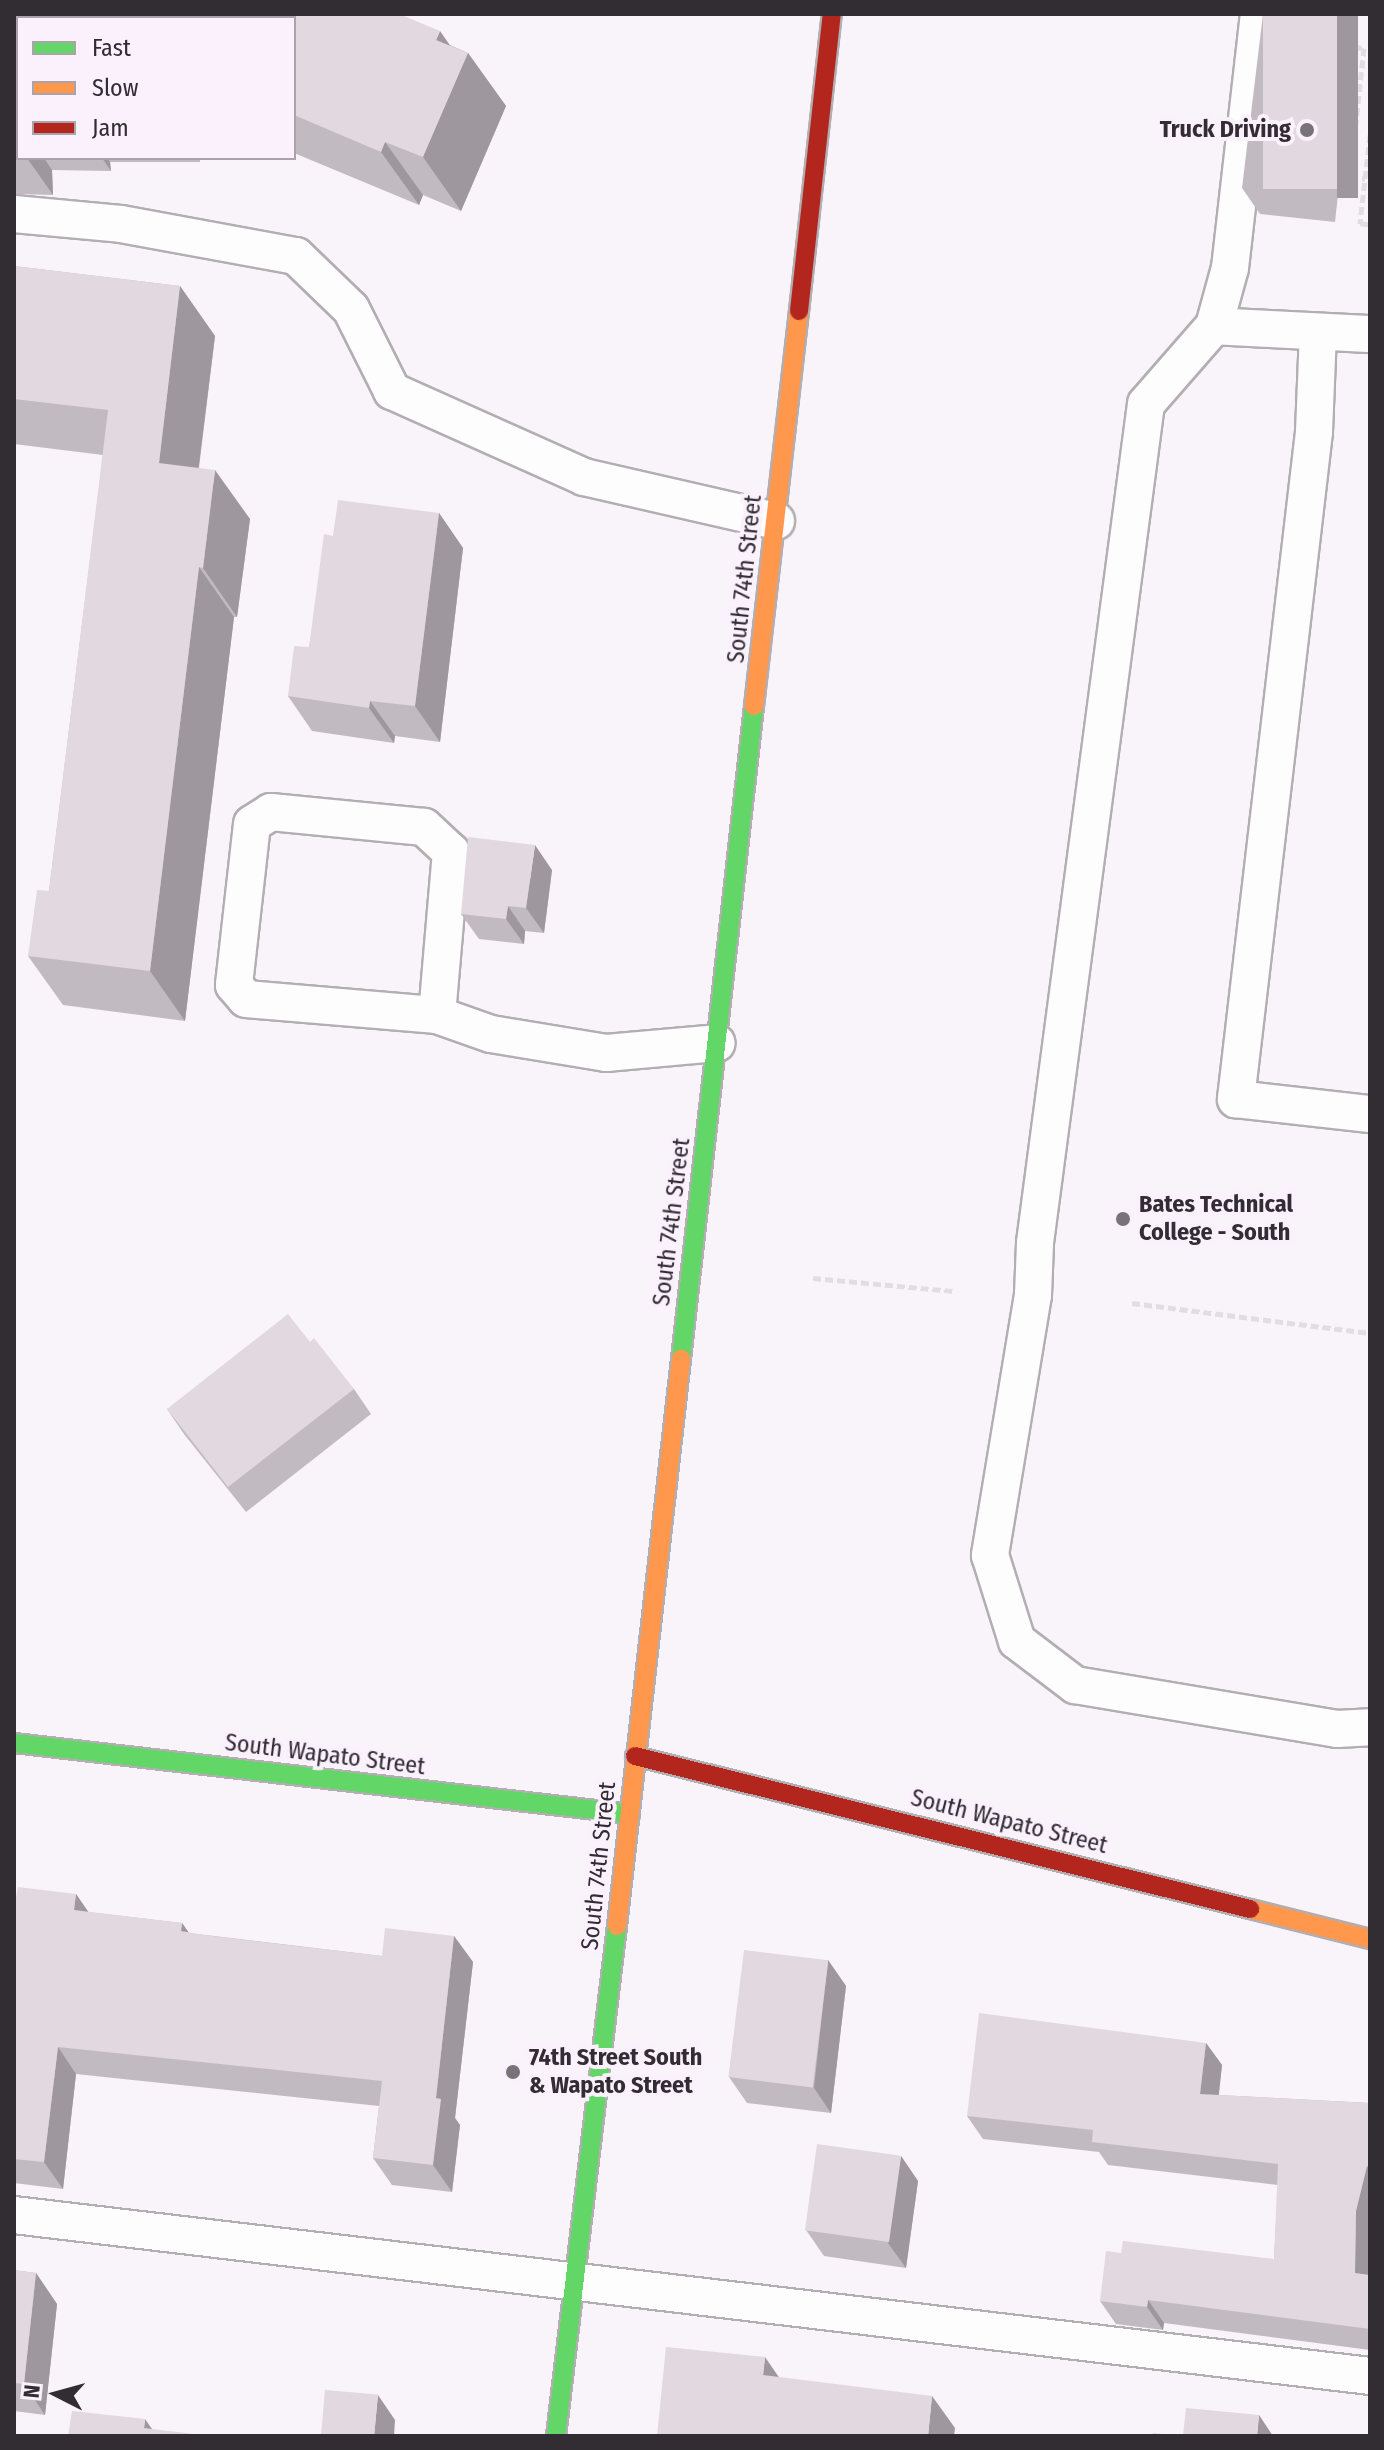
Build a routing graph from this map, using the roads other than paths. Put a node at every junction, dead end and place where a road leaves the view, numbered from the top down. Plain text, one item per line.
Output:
1 (832, 14) edge
2 (1259, 14) edge
3 (14, 214) edge
4 (1214, 326) junction
5 (1318, 332) junction
6 (1370, 334) edge
7 (776, 521) junction
8 (437, 1015) junction
9 (717, 1043) junction
10 (1370, 1114) edge
11 (1370, 1727) edge
12 (14, 1743) edge
13 (635, 1756) junction
14 (630, 1814) junction
15 (1370, 1939) edge
16 (14, 2215) edge
17 (575, 2281) junction
18 (1370, 2376) edge
19 (556, 2436) edge

1 - 7 main road, South 74th Street
2 - 4 lane
3 - 7 lane
4 - 5 lane
4 - 11 lane
5 - 6 lane
5 - 10 lane
7 - 9 main road, South 74th Street
8 - 8 lane
8 - 9 lane
9 - 13 main road, South 74th Street
12 - 14 main road, South Wapato Street
13 - 14 main road, South 74th Street
13 - 15 main road, South Wapato Street
14 - 17 main road, South 74th Street
16 - 17 lane
17 - 18 lane
17 - 19 main road, South 74th Street

